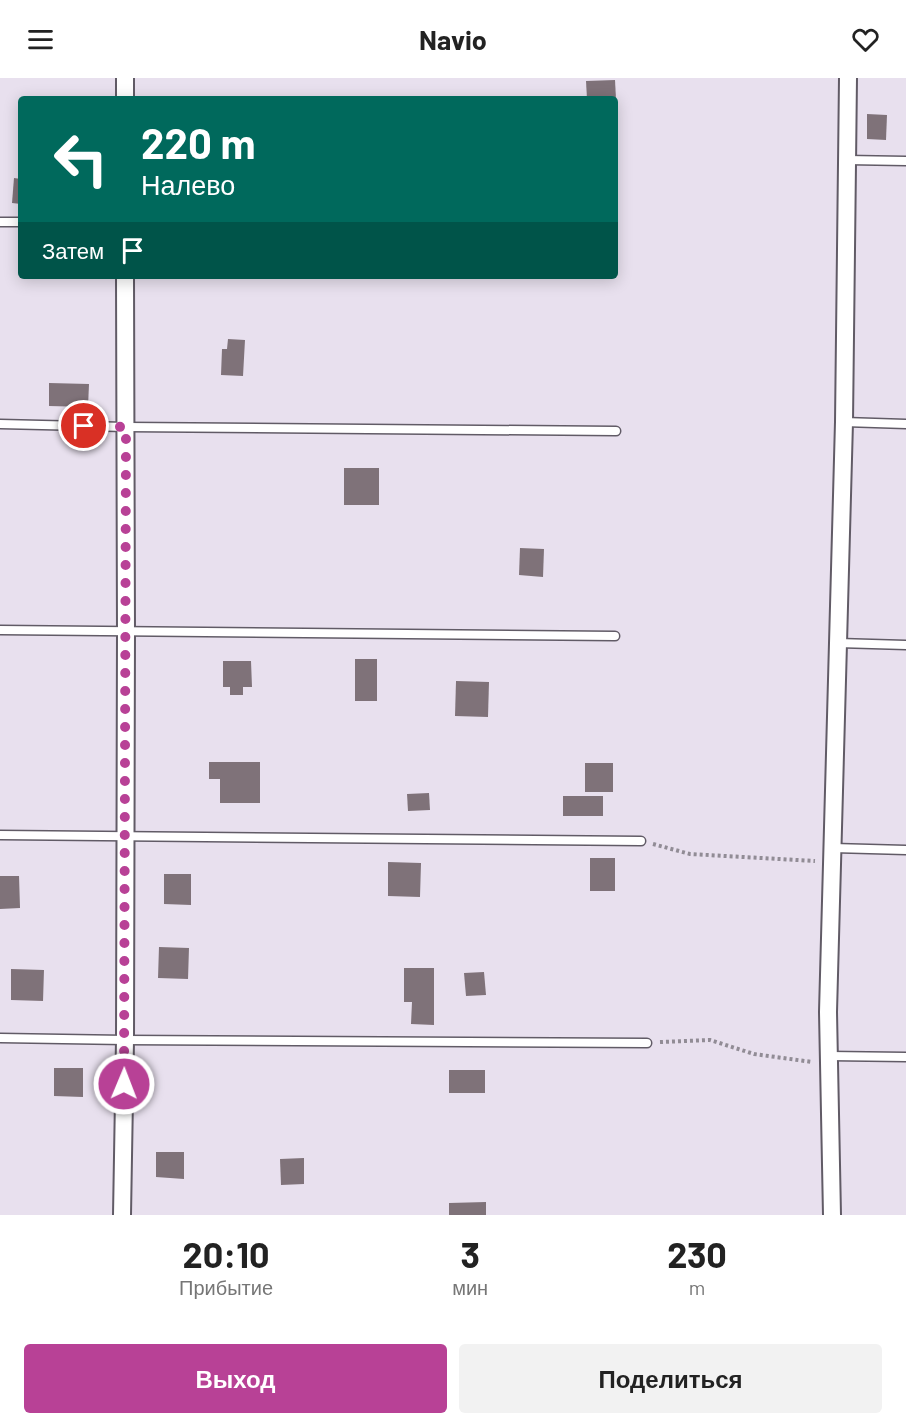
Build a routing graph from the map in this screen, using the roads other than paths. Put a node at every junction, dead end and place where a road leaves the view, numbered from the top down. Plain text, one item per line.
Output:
1 (125, 78) edge
2 (848, 78) edge
3 (125, 96) edge
4 (847, 160) junction
5 (906, 161) edge
6 (0, 222) edge
7 (18, 222) edge
8 (125, 279) edge
9 (844, 422) junction
10 (0, 424) edge
11 (906, 424) edge
12 (126, 427) junction
13 (616, 431) dead end
14 (0, 630) edge
15 (126, 632) junction
16 (615, 636) dead end
17 (838, 643) junction
18 (906, 645) edge
19 (0, 835) edge
20 (125, 836) junction
21 (641, 841) road end
22 (906, 850) edge
23 (833, 854) junction
24 (0, 1038) edge
25 (125, 1040) junction
26 (647, 1043) road end
27 (829, 1056) junction
28 (906, 1057) edge
29 (122, 1215) edge
30 (832, 1215) edge

1 - 3 street
2 - 4 street
4 - 5 lane
4 - 9 street
6 - 7 lane
8 - 12 street
9 - 11 lane
9 - 17 street
10 - 12 lane
12 - 13 lane
12 - 15 street
14 - 15 lane
15 - 16 lane
15 - 20 street
17 - 18 lane
17 - 23 street
19 - 20 lane
20 - 21 lane
20 - 25 street
22 - 23 lane
23 - 27 street
24 - 25 lane
25 - 26 lane
25 - 29 street
27 - 28 lane
27 - 30 street

